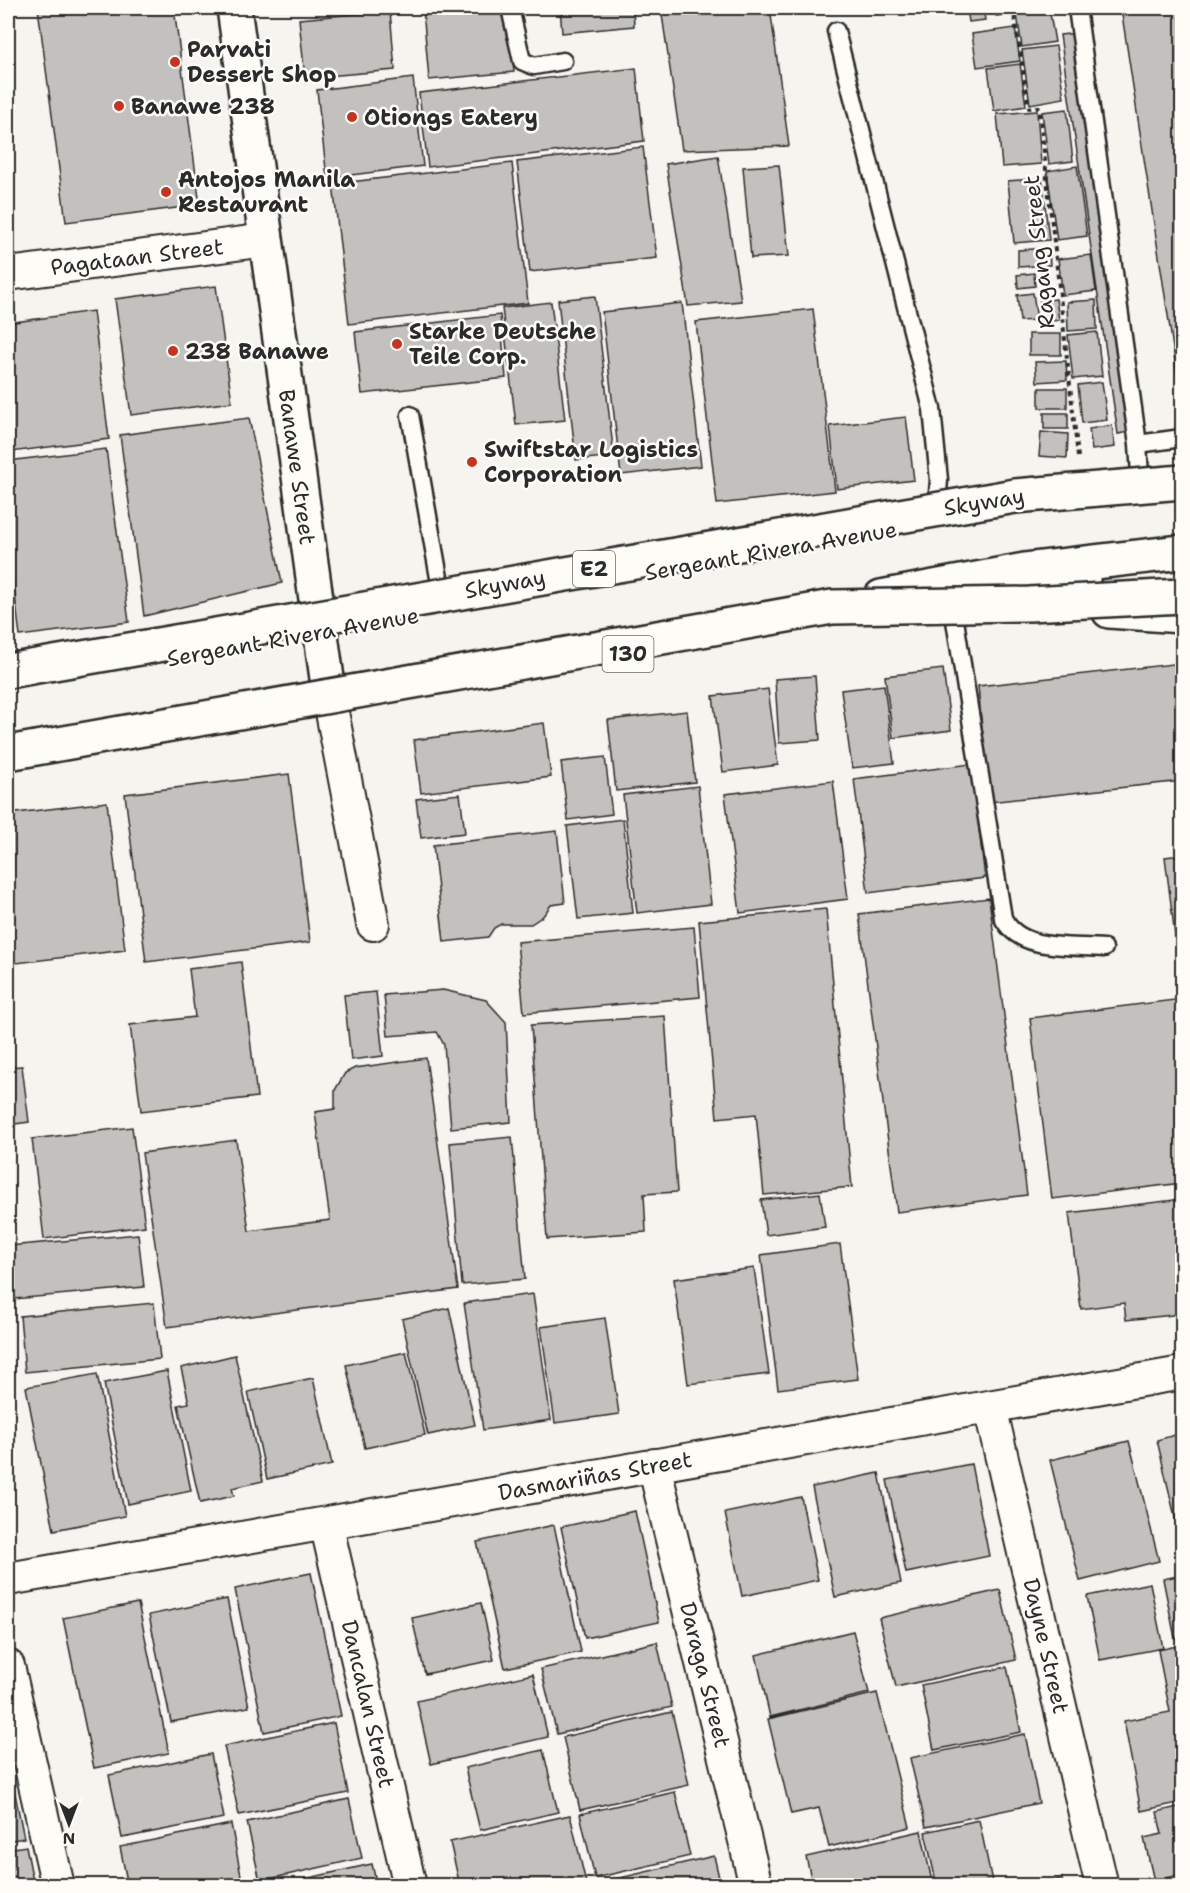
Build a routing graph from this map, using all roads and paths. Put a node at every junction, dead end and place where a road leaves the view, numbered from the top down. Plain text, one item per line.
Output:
1 (234, 8) edge
2 (510, 8) edge
3 (1014, 8) edge
4 (1077, 15) dead end
5 (836, 31) dead end
6 (563, 61) dead end
7 (266, 240) junction
8 (8, 274) edge
9 (410, 416) dead end
10 (1182, 438) edge
11 (1138, 444) junction
12 (1182, 482) edge
13 (1182, 497) edge
14 (1142, 500) junction
15 (1084, 504) junction
16 (935, 521) junction
17 (1182, 552) edge
18 (1182, 565) edge
19 (1182, 596) edge
20 (938, 601) junction
21 (832, 606) junction
22 (445, 610) junction
23 (1182, 616) edge
24 (321, 633) junction
25 (8, 671) edge
26 (8, 687) edge
27 (331, 707) junction
28 (8, 753) edge
29 (8, 765) edge
30 (373, 924) dead end
31 (1104, 948) dead end
32 (1182, 1373) edge
33 (990, 1407) junction
34 (654, 1465) junction
35 (326, 1523) junction
36 (8, 1579) edge
37 (8, 1666) edge
38 (58, 1886) edge
39 (410, 1886) edge
40 (756, 1886) edge
41 (1102, 1886) edge

1 - 7 main road, Banawe Street
2 - 6 lane
3 - 15 path, Ragang Street
4 - 11 lane
5 - 16 lane
7 - 8 street, Pagataan Street
7 - 24 main road, Banawe Street
9 - 22 lane
10 - 11 lane
11 - 14 lane
12 - 25 main road, Skyway / E2, bridge
13 - 14 main road, Sergeant Rivera Avenue
14 - 15 main road, Sergeant Rivera Avenue
15 - 16 main road, Sergeant Rivera Avenue
16 - 22 main road, Sergeant Rivera Avenue
17 - 21 main road, bridge
18 - 20 main road, 130
19 - 21 main road, bridge
20 - 23 main road, 130
20 - 27 main road, 130
20 - 31 lane
21 - 28 main road, bridge
22 - 24 main road, Sergeant Rivera Avenue
24 - 26 main road, Sergeant Rivera Avenue
24 - 27 main road, Banawe Street
27 - 29 main road, 130
27 - 30 street, Banawe Street
32 - 33 street, Dasmariñas Street
33 - 34 street, Dasmariñas Street
33 - 41 street, Dayne Street
34 - 35 street, Dasmariñas Street
34 - 40 street, Daraga Street
35 - 36 street, Dasmariñas Street
35 - 39 street, Dancalan Street
37 - 38 street

